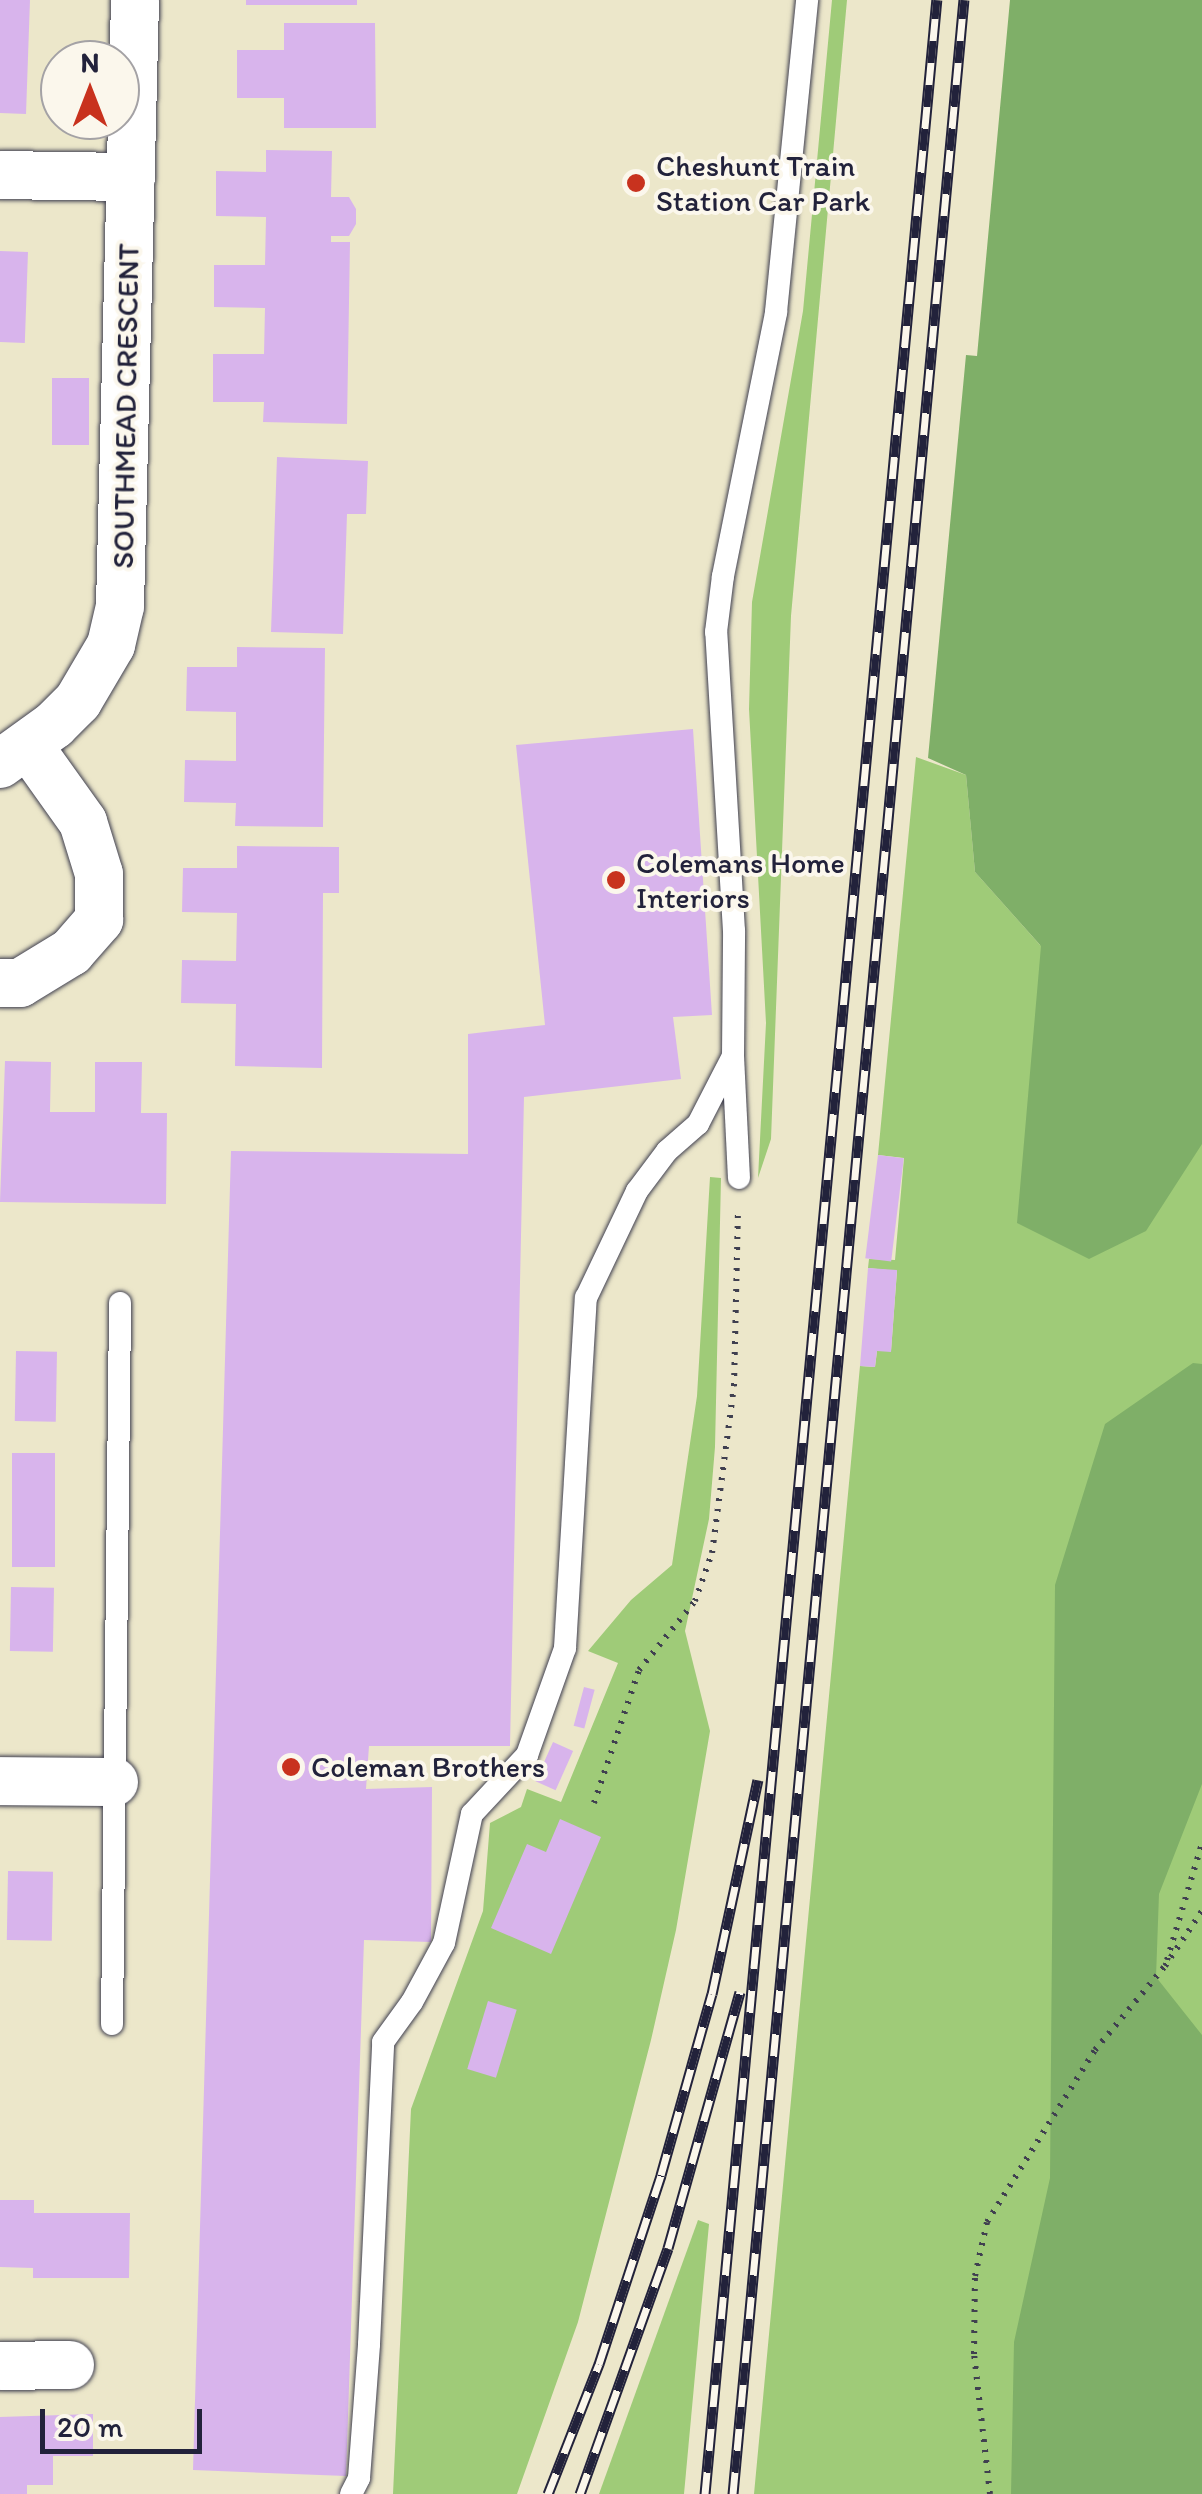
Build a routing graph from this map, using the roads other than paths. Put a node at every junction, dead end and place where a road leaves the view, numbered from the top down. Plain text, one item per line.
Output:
1 (135, 0) edge
2 (807, 0) edge
3 (0, 175) edge
4 (130, 177) junction
5 (14, 754) edge
6 (0, 983) edge
7 (733, 1056) junction
8 (739, 1178) road end
9 (120, 1304) dead end
10 (0, 1781) edge
11 (114, 1782) junction
12 (112, 2024) dead end
13 (70, 2365) dead end
14 (0, 2366) edge
15 (352, 2494) edge

1 - 4 street, SOUTHMEAD CRESCENT
2 - 7 lane
3 - 4 street
4 - 5 street, SOUTHMEAD CRESCENT
5 - 6 street
7 - 8 lane
7 - 15 lane
9 - 11 lane
10 - 11 street
11 - 12 lane
13 - 14 street

